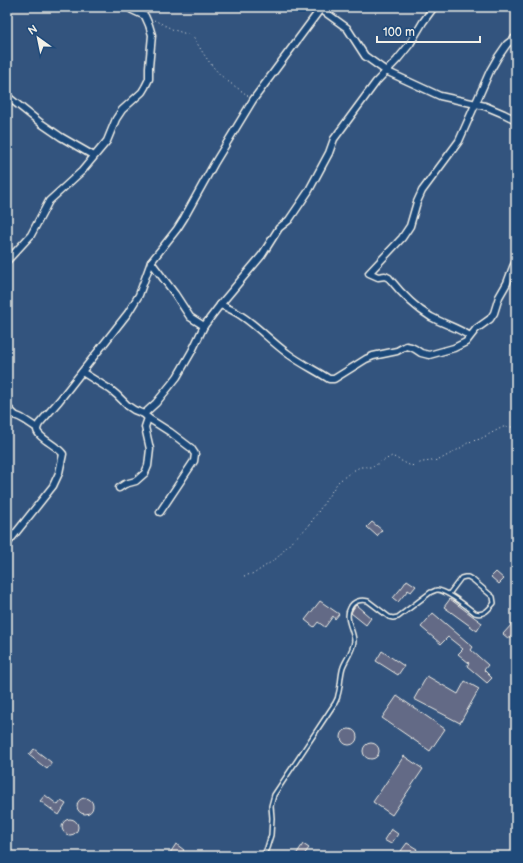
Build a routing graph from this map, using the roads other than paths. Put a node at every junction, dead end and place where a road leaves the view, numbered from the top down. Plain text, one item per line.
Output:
1 (128, 7) edge
2 (434, 7) edge
3 (320, 8) edge
4 (516, 37) edge
5 (386, 71) junction
6 (7, 96) edge
7 (476, 104) junction
8 (516, 120) edge
9 (94, 156) junction
10 (7, 261) edge
11 (516, 261) edge
12 (151, 262) junction
13 (220, 305) junction
14 (204, 326) junction
15 (470, 336) junction
16 (82, 372) junction
17 (7, 407) edge
18 (7, 415) edge
19 (14, 415) junction
20 (146, 416) junction
21 (37, 428) junction
22 (119, 488) dead end
23 (160, 512) dead end
24 (7, 544) edge
25 (449, 594) junction
26 (263, 856) edge

1 - 9 street
2 - 5 street
3 - 5 street
3 - 12 street
4 - 7 street
5 - 7 street
5 - 13 street
6 - 9 street
7 - 8 street
7 - 15 street
9 - 10 street
11 - 15 street
12 - 14 street
12 - 16 street
13 - 14 street
13 - 15 street
14 - 20 street
16 - 20 street
16 - 21 street
17 - 19 street
18 - 19 street
19 - 21 street
20 - 22 street
20 - 23 street
21 - 24 street
25 - 25 lane
25 - 26 lane

